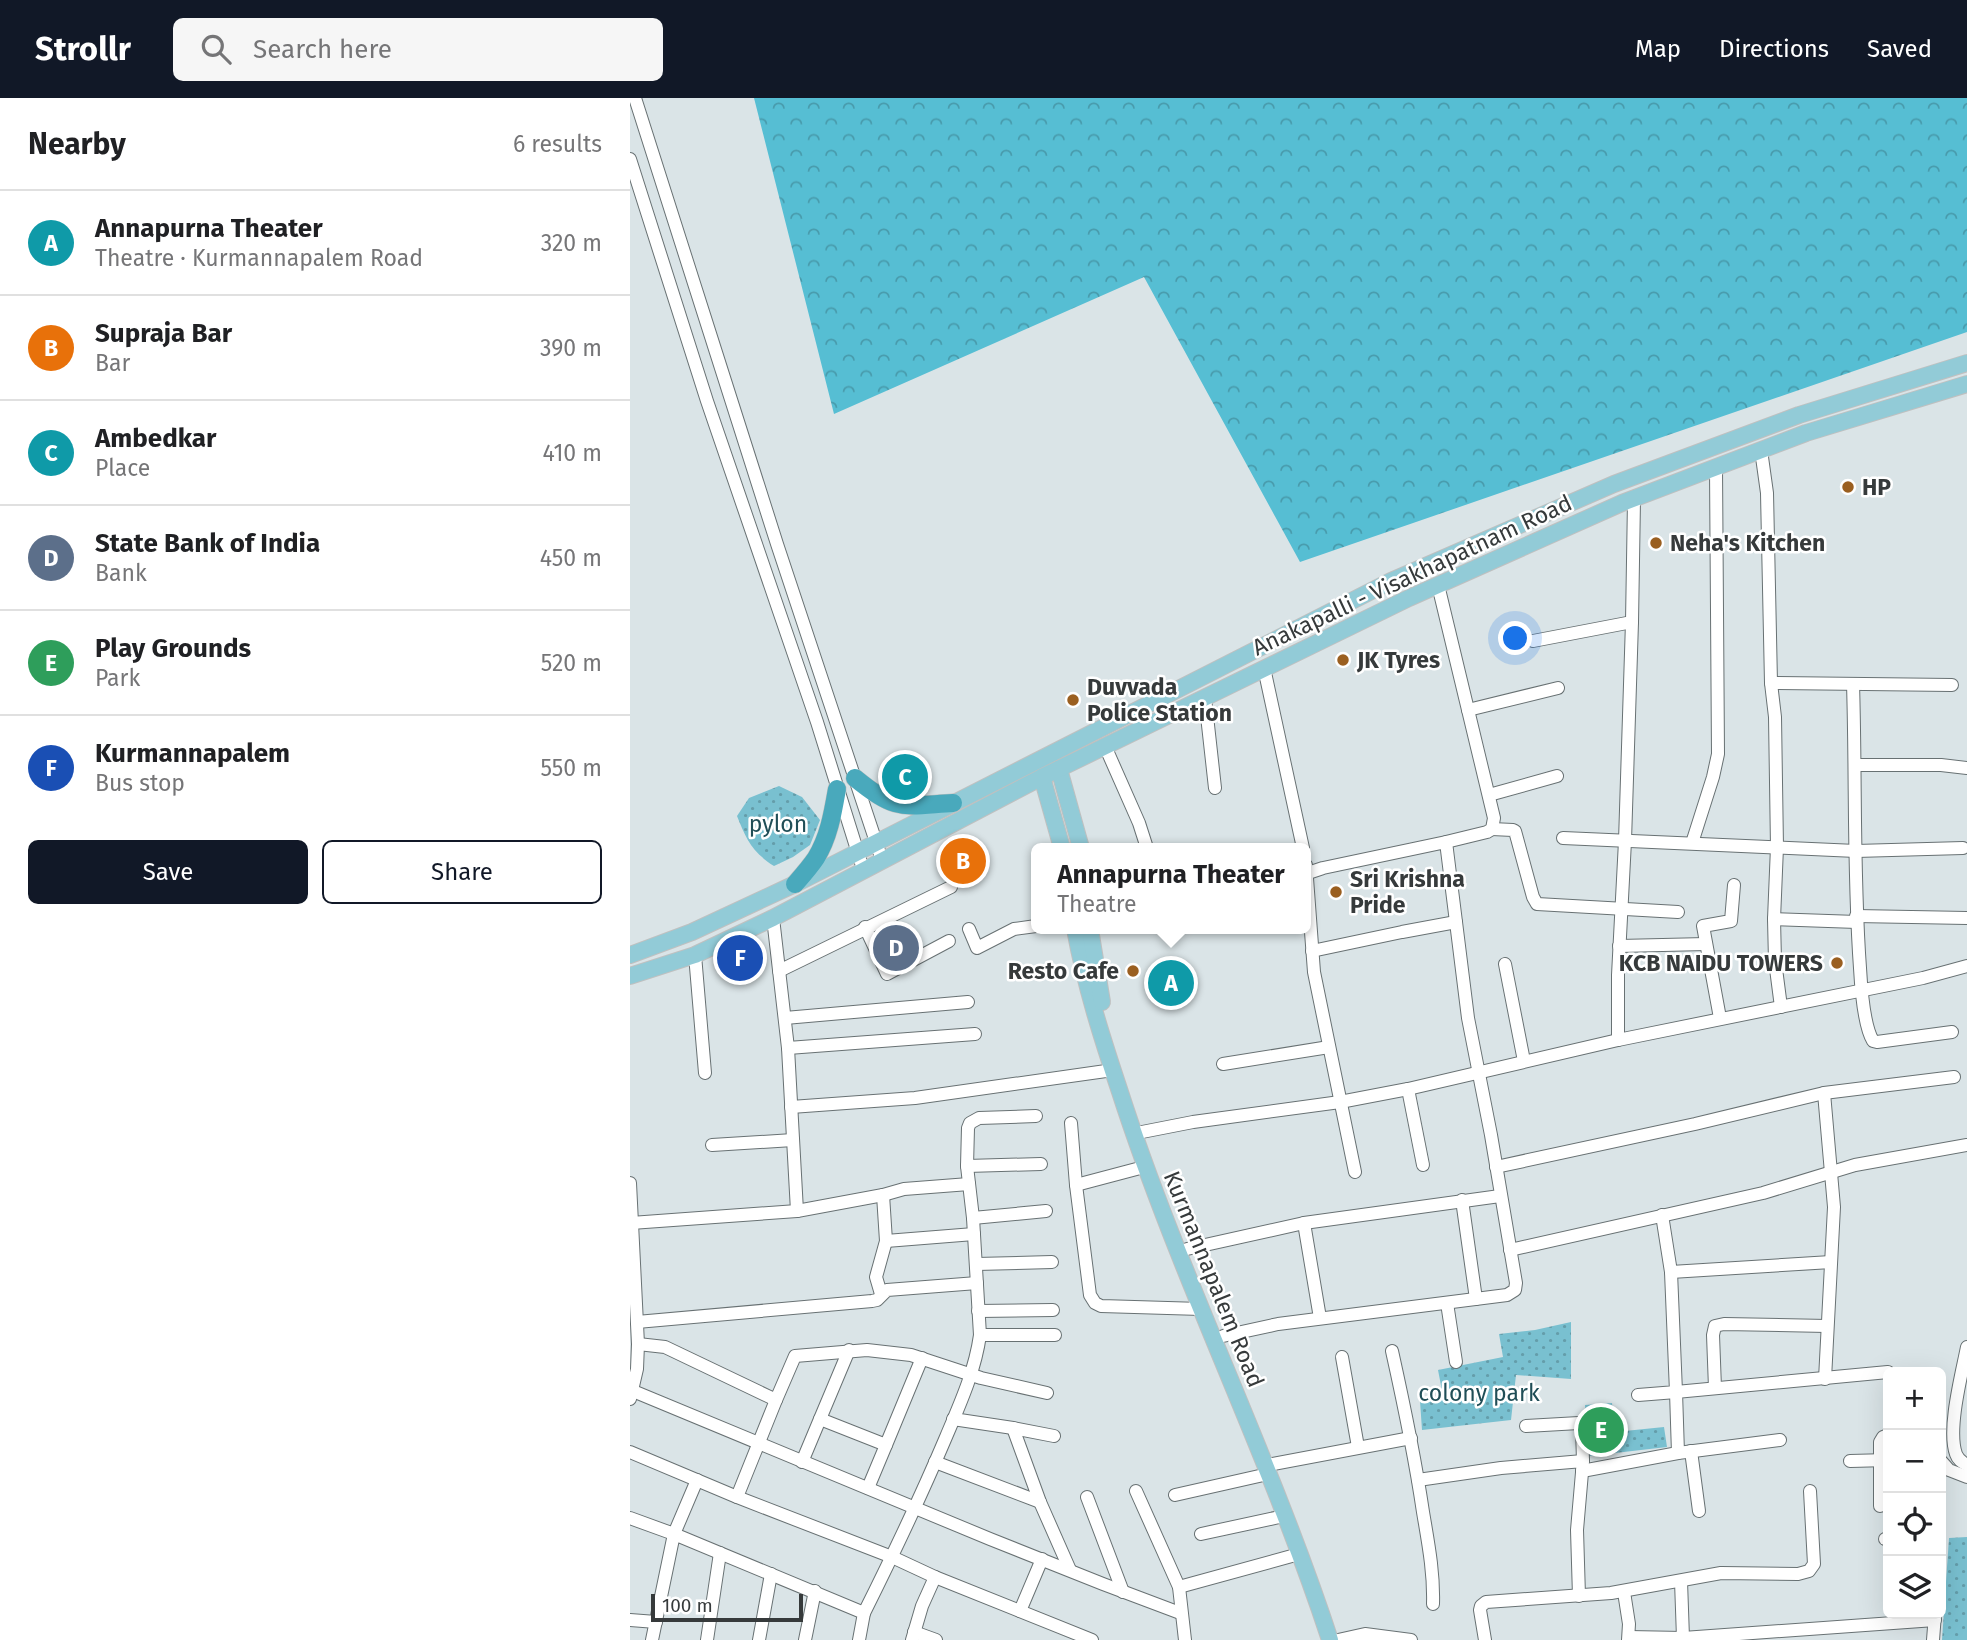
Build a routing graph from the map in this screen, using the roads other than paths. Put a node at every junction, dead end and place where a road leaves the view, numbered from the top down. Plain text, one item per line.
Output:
1 (635, 98) edge
2 (630, 159) edge
3 (1967, 363) edge
4 (1967, 384) edge
5 (1761, 450) junction
6 (1716, 468) junction
7 (1634, 500) junction
8 (1438, 585) junction
9 (1333, 610) junction
10 (1632, 622) junction
11 (1342, 630) junction
12 (1533, 641) dead end
13 (1264, 668) junction
14 (1771, 683) junction
15 (1853, 684) junction
16 (1952, 685) dead end
17 (1558, 688) dead end
18 (1205, 698) junction
19 (1468, 710) junction
20 (1105, 746) junction
21 (1855, 765) junction
22 (1967, 768) edge
23 (1059, 769) junction
24 (1557, 776) dead end
25 (1042, 777) junction
26 (855, 778) junction
27 (1215, 788) dead end
28 (837, 789) junction
29 (1489, 795) junction
30 (953, 803) junction
31 (1492, 829) junction
32 (1563, 838) dead end
33 (1625, 841) junction
34 (1446, 842) junction
35 (1061, 843) edge
36 (1079, 843) edge
37 (1145, 843) edge
38 (1302, 843) edge
39 (876, 844) junction
40 (1692, 844) junction
41 (1777, 847) junction
42 (1963, 848) dead end
43 (1856, 851) junction
44 (858, 852) junction
45 (882, 860) junction
46 (863, 869) junction
47 (1311, 869) edge
48 (795, 884) junction
49 (1734, 885) dead end
50 (951, 887) dead end
51 (1620, 910) junction
52 (1678, 912) dead end
53 (773, 918) junction
54 (1967, 918) edge
55 (1774, 919) junction
56 (1857, 919) junction
57 (1455, 922) junction
58 (865, 927) junction
59 (1031, 927) edge
60 (969, 929) dead end
61 (1076, 934) edge
62 (1091, 934) edge
63 (1311, 934) edge
64 (949, 941) dead end
65 (1706, 944) junction
66 (1619, 946) junction
67 (1312, 951) junction
68 (695, 955) junction
69 (630, 956) edge
70 (1505, 964) dead end
71 (1967, 966) edge
72 (779, 971) junction
73 (630, 976) edge
74 (1862, 989) junction
75 (968, 1002) dead end
76 (1781, 1007) junction
77 (785, 1018) junction
78 (1720, 1018) junction
79 (1952, 1032) dead end
80 (975, 1034) dead end
81 (1618, 1040) junction
82 (1329, 1047) junction
83 (788, 1048) junction
84 (1524, 1061) junction
85 (1223, 1063) dead end
86 (1113, 1070) junction
87 (1479, 1072) junction
88 (705, 1073) dead end
89 (1954, 1077) dead end
90 (1408, 1089) junction
91 (1824, 1094) junction
92 (1340, 1102) junction
93 (791, 1107) junction
94 (1036, 1116) dead end
95 (1071, 1123) dead end
96 (1142, 1132) junction
97 (793, 1140) junction
98 (712, 1145) dead end
99 (1967, 1145) edge
100 (1041, 1164) dead end
101 (1423, 1165) dead end
102 (967, 1166) junction
103 (1144, 1167) junction
104 (1496, 1167) junction
105 (1830, 1171) junction
106 (1355, 1172) dead end
107 (630, 1183) edge
108 (969, 1185) junction
109 (1076, 1185) junction
110 (883, 1195) junction
111 (1500, 1196) junction
112 (1462, 1200) junction
113 (631, 1201) edge
114 (797, 1211) junction
115 (1046, 1211) dead end
116 (1662, 1215) junction
117 (973, 1218) junction
118 (631, 1223) edge
119 (1304, 1223) junction
120 (974, 1234) junction
121 (886, 1241) junction
122 (1187, 1249) junction
123 (1510, 1250) junction
124 (631, 1255) edge
125 (1052, 1262) dead end
126 (1831, 1262) junction
127 (976, 1264) junction
128 (1671, 1272) junction
129 (977, 1283) junction
130 (881, 1294) junction
131 (1476, 1299) junction
132 (1447, 1303) junction
133 (633, 1304) edge
134 (1201, 1309) junction
135 (1054, 1310) dead end
136 (978, 1311) junction
137 (1320, 1318) junction
138 (637, 1322) junction
139 (1827, 1326) junction
140 (980, 1335) junction
141 (1055, 1335) dead end
142 (1223, 1336) junction
143 (1967, 1347) edge
144 (849, 1350) junction
145 (635, 1351) edge
146 (1392, 1351) dead end
147 (1342, 1357) dead end
148 (922, 1358) junction
149 (1456, 1362) dead end
150 (1883, 1373) edge
151 (972, 1374) junction
152 (1825, 1379) junction
153 (1715, 1388) junction
154 (1676, 1392) junction
155 (1047, 1393) dead end
156 (631, 1395) edge
157 (1638, 1395) dead end
158 (776, 1400) junction
159 (820, 1419) junction
160 (953, 1419) junction
161 (1526, 1426) dead end
162 (1013, 1427) junction
163 (1054, 1436) dead end
164 (1411, 1438) junction
165 (1780, 1440) dead end
166 (760, 1443) junction
167 (886, 1445) junction
168 (1358, 1447) junction
169 (1691, 1451) junction
170 (630, 1452) edge
171 (1678, 1453) junction
172 (1850, 1461) dead end
173 (1883, 1461) edge
174 (802, 1462) junction
175 (935, 1462) junction
176 (1967, 1465) edge
177 (1583, 1466) junction
178 (1946, 1466) edge
179 (1270, 1469) junction
180 (1883, 1472) edge
181 (1967, 1477) edge
182 (1418, 1479) junction
183 (697, 1480) junction
184 (868, 1488) junction
185 (1136, 1491) dead end
186 (1811, 1491) dead end
187 (1175, 1495) dead end
188 (737, 1497) junction
189 (1087, 1497) dead end
190 (1040, 1502) junction
191 (1880, 1506) dead end
192 (915, 1507) junction
193 (1699, 1511) dead end
194 (1284, 1516) junction
195 (630, 1518) edge
196 (674, 1534) junction
197 (1201, 1534) dead end
198 (720, 1553) junction
199 (1299, 1555) junction
200 (892, 1557) junction
201 (1042, 1559) junction
202 (1070, 1570) junction
203 (771, 1574) junction
204 (935, 1577) junction
205 (1681, 1581) junction
206 (1179, 1587) junction
207 (815, 1591) junction
208 (1123, 1591) junction
209 (1624, 1591) junction
210 (1579, 1596) junction
211 (1433, 1604) dead end
212 (1020, 1611) junction
213 (864, 1613) junction
214 (1180, 1613) junction
215 (1912, 1619) edge
216 (1935, 1619) edge
217 (630, 1620) edge
218 (656, 1622) junction
219 (913, 1636) edge
220 (1071, 1636) edge
221 (1629, 1639) edge
222 (1682, 1639) edge
223 (652, 1640) edge
224 (707, 1640) edge
225 (759, 1640) edge
226 (805, 1640) edge
227 (859, 1640) edge
228 (936, 1640) edge
229 (1092, 1640) edge
230 (1185, 1640) edge
231 (1337, 1640) edge
232 (1411, 1640) edge
233 (1485, 1640) edge
234 (1933, 1640) edge

1 - 26 street
2 - 28 street
3 - 9 main road, Anakapalli - Visakhapatnam Road
4 - 5 main road, Anakapalli - Visakhapatnam Road
5 - 6 main road, Anakapalli - Visakhapatnam Road
5 - 14 street
6 - 7 main road, Anakapalli - Visakhapatnam Road
6 - 40 street
7 - 8 main road, Anakapalli - Visakhapatnam Road
7 - 10 street
8 - 11 main road, Anakapalli - Visakhapatnam Road
8 - 19 street
9 - 11 main road
9 - 30 main road, Anakapalli - Visakhapatnam Road
10 - 12 street
10 - 33 street
11 - 13 main road, Anakapalli - Visakhapatnam Road
13 - 18 main road, Anakapalli - Visakhapatnam Road
13 - 38 street
14 - 15 street
14 - 41 street
15 - 16 street
15 - 21 street
17 - 19 street
18 - 20 main road, Anakapalli - Visakhapatnam Road
18 - 27 street
19 - 29 street
20 - 23 main road, Anakapalli - Visakhapatnam Road
20 - 37 street
21 - 22 street
21 - 43 street
23 - 25 main road, Anakapalli - Visakhapatnam Road
23 - 36 main road
24 - 29 street
25 - 35 main road
25 - 45 main road, Anakapalli - Visakhapatnam Road
26 - 30 highway
26 - 39 street
28 - 44 street
28 - 48 highway
29 - 31 street
30 - 39 main road, Anakapalli - Visakhapatnam Road
31 - 34 street
31 - 51 street
32 - 33 street
33 - 40 street
33 - 51 street
34 - 47 street
34 - 57 street
39 - 44 main road, Anakapalli - Visakhapatnam Road
39 - 45 street
40 - 41 street
41 - 43 street
41 - 55 street
42 - 43 street
43 - 56 street
44 - 46 street
44 - 48 main road, Anakapalli - Visakhapatnam Road
45 - 46 main road, Anakapalli - Visakhapatnam Road
46 - 53 main road, Anakapalli - Visakhapatnam Road
48 - 69 main road, Anakapalli - Visakhapatnam Road
49 - 65 street
50 - 58 street
51 - 52 street
51 - 66 street
53 - 68 main road, Anakapalli - Visakhapatnam Road
53 - 72 street
54 - 56 street
55 - 56 street
55 - 76 street
56 - 74 street
57 - 67 street
57 - 87 street
58 - 64 street
58 - 72 street
59 - 60 street
61 - 86 main road, Kurmannapalem Road
62 - 96 main road
63 - 67 street
65 - 66 street
65 - 78 street
66 - 81 street
67 - 82 street
68 - 73 main road, Anakapalli - Visakhapatnam Road
68 - 88 street
70 - 84 street
71 - 74 street
72 - 77 street
74 - 76 street
74 - 79 street
75 - 77 street
76 - 78 street
77 - 83 street
78 - 81 street
80 - 83 street
81 - 84 street
82 - 85 street
82 - 92 street
83 - 93 street
84 - 87 street
86 - 93 street
86 - 103 main road, Kurmannapalem Road
87 - 90 street
87 - 104 street
89 - 91 street
90 - 92 street
90 - 101 street
91 - 104 street
91 - 105 street
92 - 96 street
92 - 106 street
93 - 97 street
94 - 102 street
95 - 109 street
96 - 122 main road
97 - 98 street
97 - 114 street
99 - 105 street
100 - 102 street
102 - 108 street
103 - 109 street
103 - 134 main road, Kurmannapalem Road
104 - 111 street
105 - 116 street
105 - 126 street
107 - 113 street
108 - 110 street
108 - 117 street
109 - 134 street
110 - 114 street
110 - 121 street
111 - 112 street
111 - 123 street
112 - 119 street
112 - 131 street
113 - 118 street
114 - 118 street
115 - 117 street
116 - 123 street
116 - 128 street
117 - 120 street
118 - 124 street
119 - 122 street
119 - 137 street
120 - 121 street
120 - 127 street
121 - 130 street
122 - 142 main road
123 - 131 street
124 - 133 street
125 - 127 street
126 - 128 street
126 - 139 street
127 - 129 street
128 - 154 street
129 - 130 street
129 - 136 street
130 - 138 street
131 - 132 street
132 - 137 street
132 - 149 street
133 - 138 street
134 - 179 main road, Kurmannapalem Road
135 - 136 street
136 - 140 street
137 - 142 street
138 - 145 street
139 - 152 street
139 - 153 street
140 - 141 street
140 - 151 street
142 - 179 main road
143 - 176 street
144 - 148 street
144 - 158 street
144 - 159 street
145 - 156 street
145 - 158 street
146 - 164 street
147 - 168 street
148 - 151 street
148 - 167 street
150 - 152 street
151 - 155 street
151 - 160 street
152 - 153 street
153 - 154 street
154 - 157 street
154 - 171 street
156 - 166 street
158 - 166 street
159 - 167 street
159 - 174 street
160 - 162 street
160 - 175 street
161 - 177 street
162 - 163 street
162 - 190 street
164 - 168 street
164 - 182 street
165 - 169 street
166 - 174 street
166 - 188 street
167 - 184 street
168 - 179 street
169 - 171 street
169 - 193 street
170 - 183 street
171 - 177 street
172 - 173 street
174 - 184 street
175 - 190 street
175 - 192 street
177 - 182 street
177 - 210 street
178 - 181 street
179 - 187 street
179 - 194 main road, Kurmannapalem Road
179 - 231 main road
180 - 191 street
182 - 211 street
183 - 188 street
183 - 196 street
184 - 192 street
185 - 206 street
186 - 205 street
188 - 200 street
189 - 208 street
190 - 202 street
192 - 200 street
192 - 201 street
194 - 197 street
194 - 199 main road, Kurmannapalem Road
195 - 196 street
196 - 198 street
196 - 218 street
198 - 203 street
198 - 224 street
199 - 206 street
199 - 231 main road, Kurmannapalem Road
200 - 204 street
200 - 213 street
201 - 202 street
201 - 212 street
202 - 208 street
203 - 207 street
203 - 225 street
204 - 212 street
204 - 219 street
205 - 209 street
205 - 222 street
206 - 214 street
207 - 213 street
207 - 226 street
208 - 214 street
209 - 210 street
209 - 221 street
210 - 233 street
212 - 220 street
213 - 227 street
214 - 230 street
215 - 222 street
216 - 234 street
217 - 218 street
218 - 223 street
219 - 228 street
220 - 229 street
221 - 222 street
231 - 232 street

